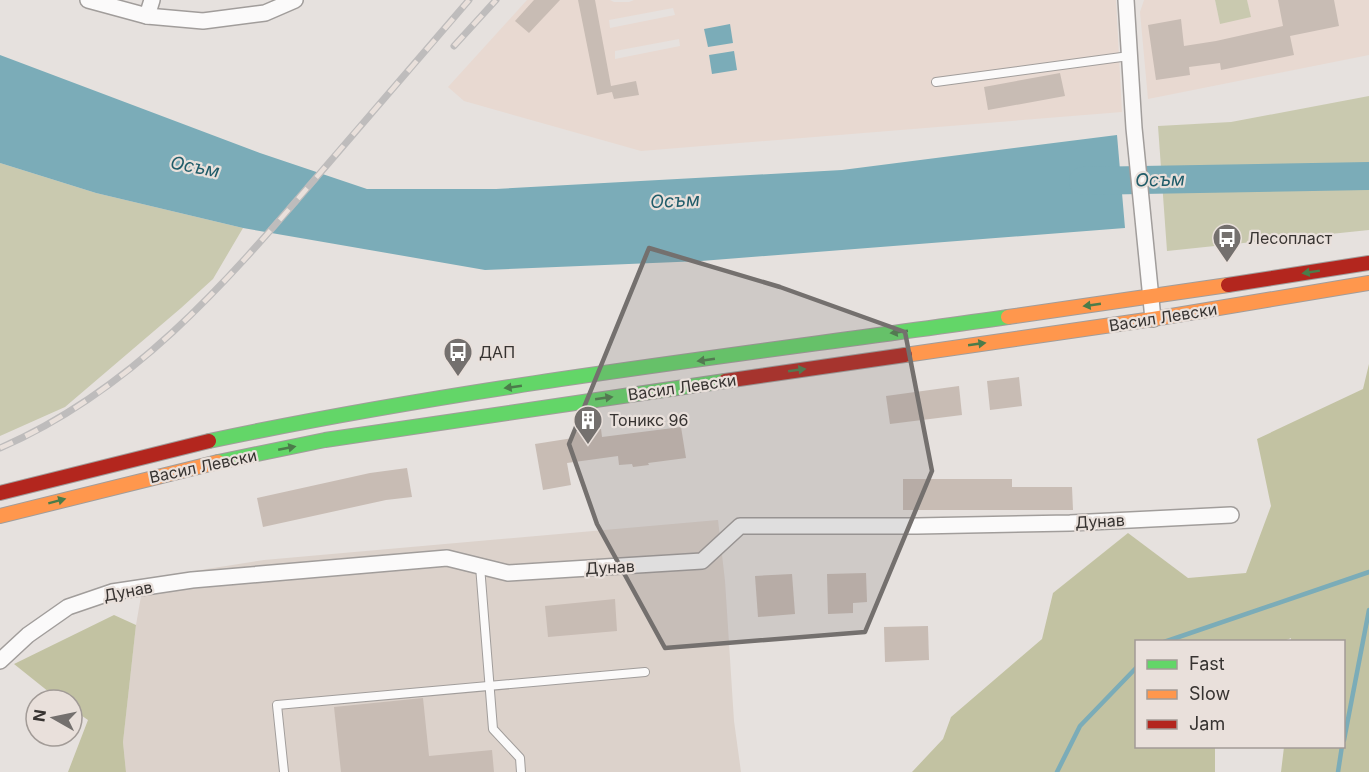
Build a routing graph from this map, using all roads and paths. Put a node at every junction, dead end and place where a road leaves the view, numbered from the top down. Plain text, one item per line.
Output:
1 (88, 0) edge
2 (152, 0) edge
3 (295, 0) edge
4 (1126, 0) edge
5 (147, 16) junction
6 (1129, 56) junction
7 (936, 82) dead end
8 (1369, 263) edge
9 (1369, 283) edge
10 (1150, 297) junction
11 (1153, 319) junction
12 (0, 493) edge
13 (1230, 515) dead end
14 (0, 516) edge
15 (480, 566) junction
16 (0, 661) edge
17 (645, 672) dead end
18 (489, 685) junction
19 (284, 772) edge
20 (521, 772) edge

1 - 5 street
2 - 5 street
3 - 5 street
4 - 6 street
6 - 7 lane
6 - 10 street
8 -> 10 main road, Васил Левски
9 - 11 main road, Васил Левски
10 - 11 street
10 -> 12 main road, Васил Левски
14 -> 11 main road, Васил Левски
13 - 15 street, Дунав
15 - 16 street, Дунав
15 - 18 lane
17 - 18 lane
18 - 19 lane
18 - 20 lane

